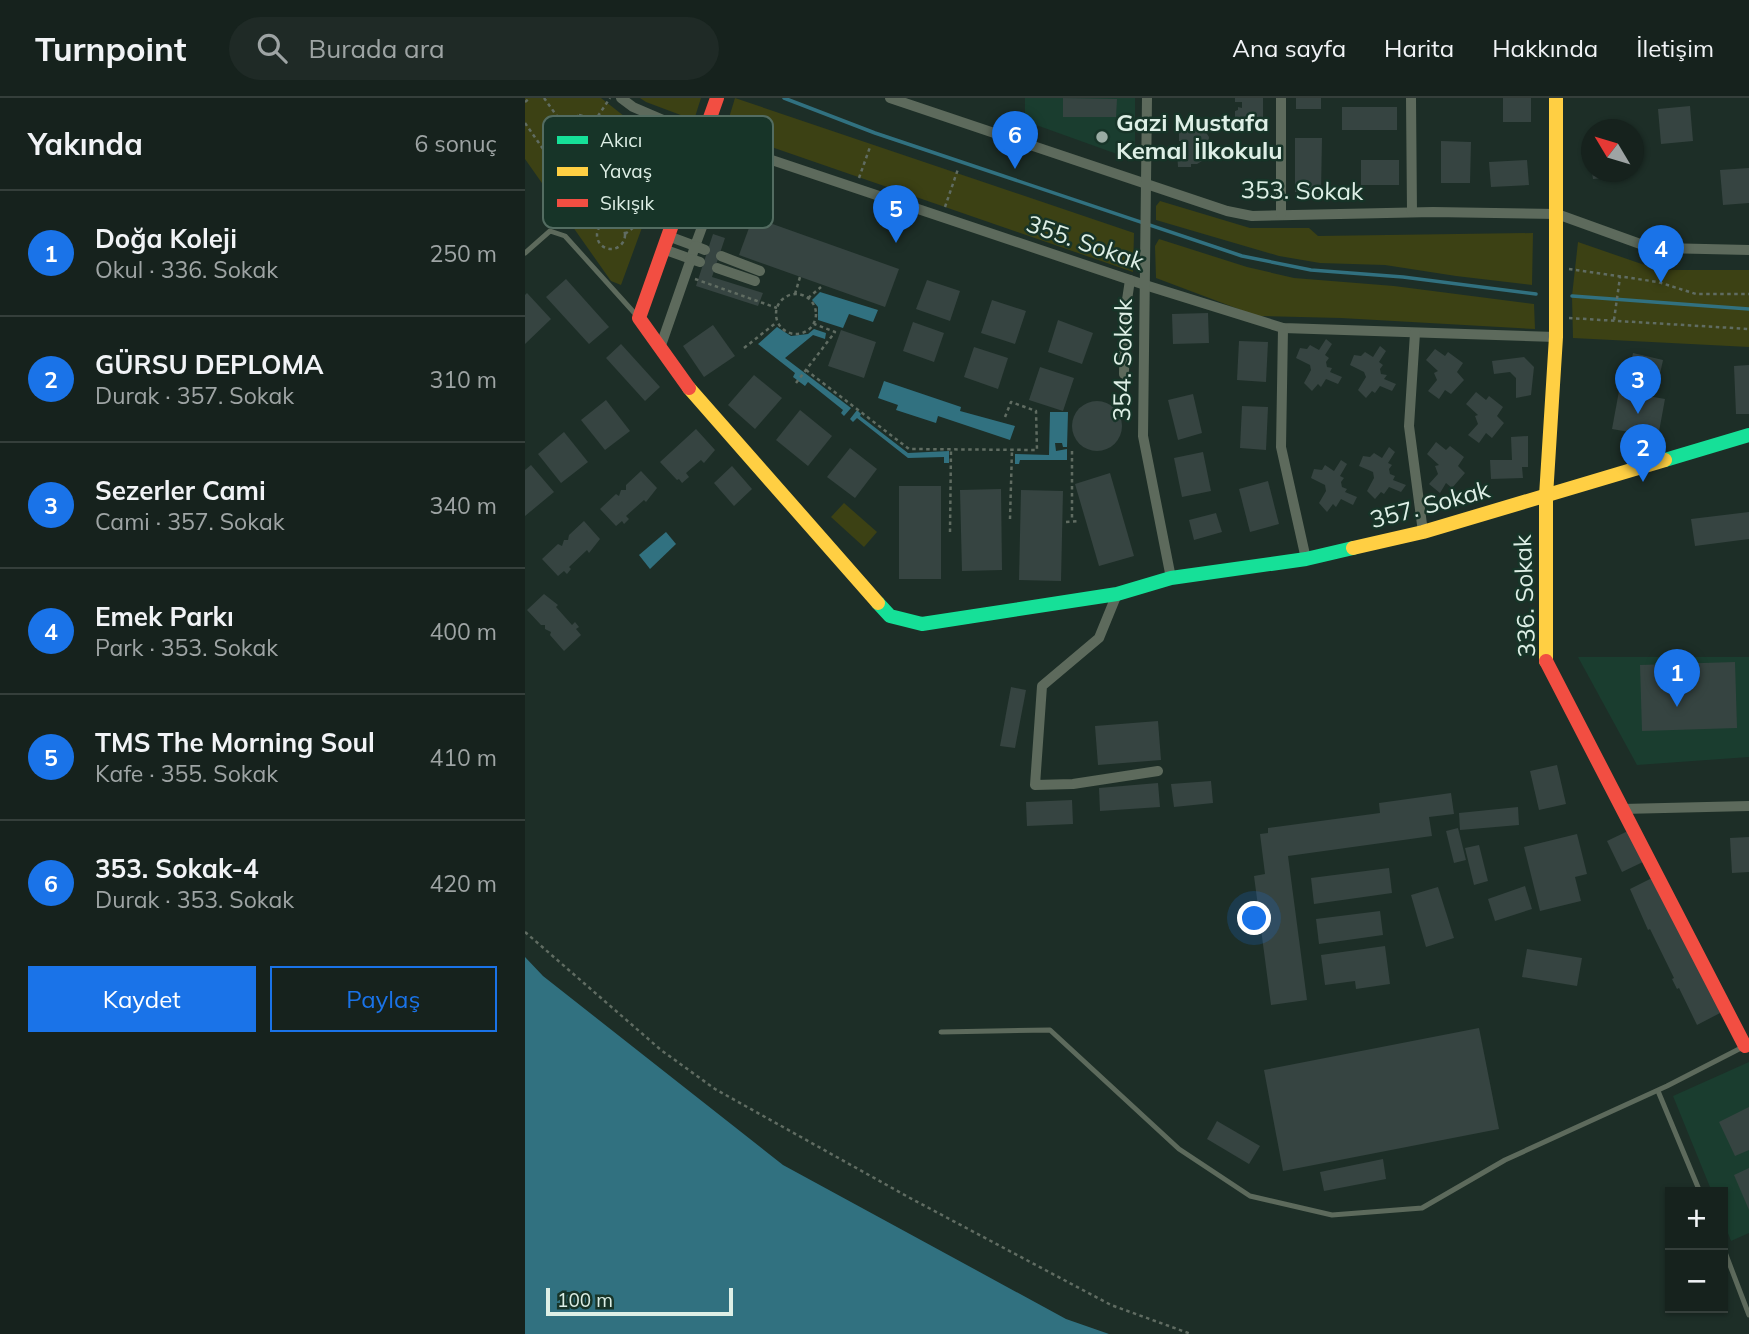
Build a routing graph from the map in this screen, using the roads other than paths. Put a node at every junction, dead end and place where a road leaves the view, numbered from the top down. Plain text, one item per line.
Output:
1 (621, 98) edge
2 (717, 98) edge
3 (890, 98) edge
4 (1147, 98) edge
5 (1281, 98) edge
6 (1411, 98) edge
7 (1556, 98) edge
8 (654, 116) edge
9 (711, 116) edge
10 (773, 160) edge
11 (1146, 184) junction
12 (1412, 212) junction
13 (1557, 214) junction
14 (1281, 215) junction
15 (671, 228) edge
16 (706, 228) edge
17 (666, 243) junction
18 (700, 248) junction
19 (1749, 248) edge
20 (525, 253) edge
21 (721, 256) dead end
22 (695, 261) junction
23 (717, 268) dead end
24 (1130, 280) junction
25 (1145, 285) junction
26 (639, 318) junction
27 (1283, 328) junction
28 (1415, 333) junction
29 (1556, 337) junction
30 (660, 348) junction
31 (1124, 374) dead end
32 (1749, 435) edge
33 (1546, 496) junction
34 (1423, 532) junction
35 (1306, 559) junction
36 (1171, 578) junction
37 (1117, 594) junction
38 (1158, 771) dead end
39 (1749, 806) edge
40 (1622, 809) junction
41 (941, 1032) dead end
42 (1747, 1045) edge
43 (1658, 1091) junction
44 (1698, 1187) edge
45 (1724, 1250) edge
46 (1749, 1315) edge

1 - 8 street, 355. Sokak
2 - 9 street
3 - 11 street, 353. Sokak
4 - 11 street, 354. Sokak
5 - 14 street
6 - 12 street
7 - 13 street, 336. Sokak
10 - 24 street, 355. Sokak
11 - 14 street, 353. Sokak
11 - 25 street, 354. Sokak
12 - 13 street, 353. Sokak
12 - 14 street, 353. Sokak
13 - 19 street, 353. Sokak
13 - 29 street, 336. Sokak
15 - 17 street
16 - 18 street
17 - 18 street
17 - 22 street
17 - 26 street
18 - 22 street
20 - 26 lane
21 - 23 street
22 - 30 street
24 - 25 street, 355. Sokak
24 - 31 street
25 - 27 street, 355. Sokak
25 - 36 street, 354. Sokak
26 - 30 street, 357. Sokak
27 - 28 street, 355. Sokak
27 - 35 street
28 - 29 street, 355. Sokak
28 - 34 street
29 - 33 street, 336. Sokak
30 - 37 street, 357. Sokak
32 - 33 street, 357. Sokak
33 - 34 street, 357. Sokak
33 - 40 street, 336. Sokak
34 - 35 street, 357. Sokak
35 - 36 street, 357. Sokak
36 - 37 street, 357. Sokak
37 - 38 street
39 - 40 street
40 - 42 street, 336. Sokak
41 - 43 lane
42 - 43 lane
43 - 44 lane
45 - 46 lane

